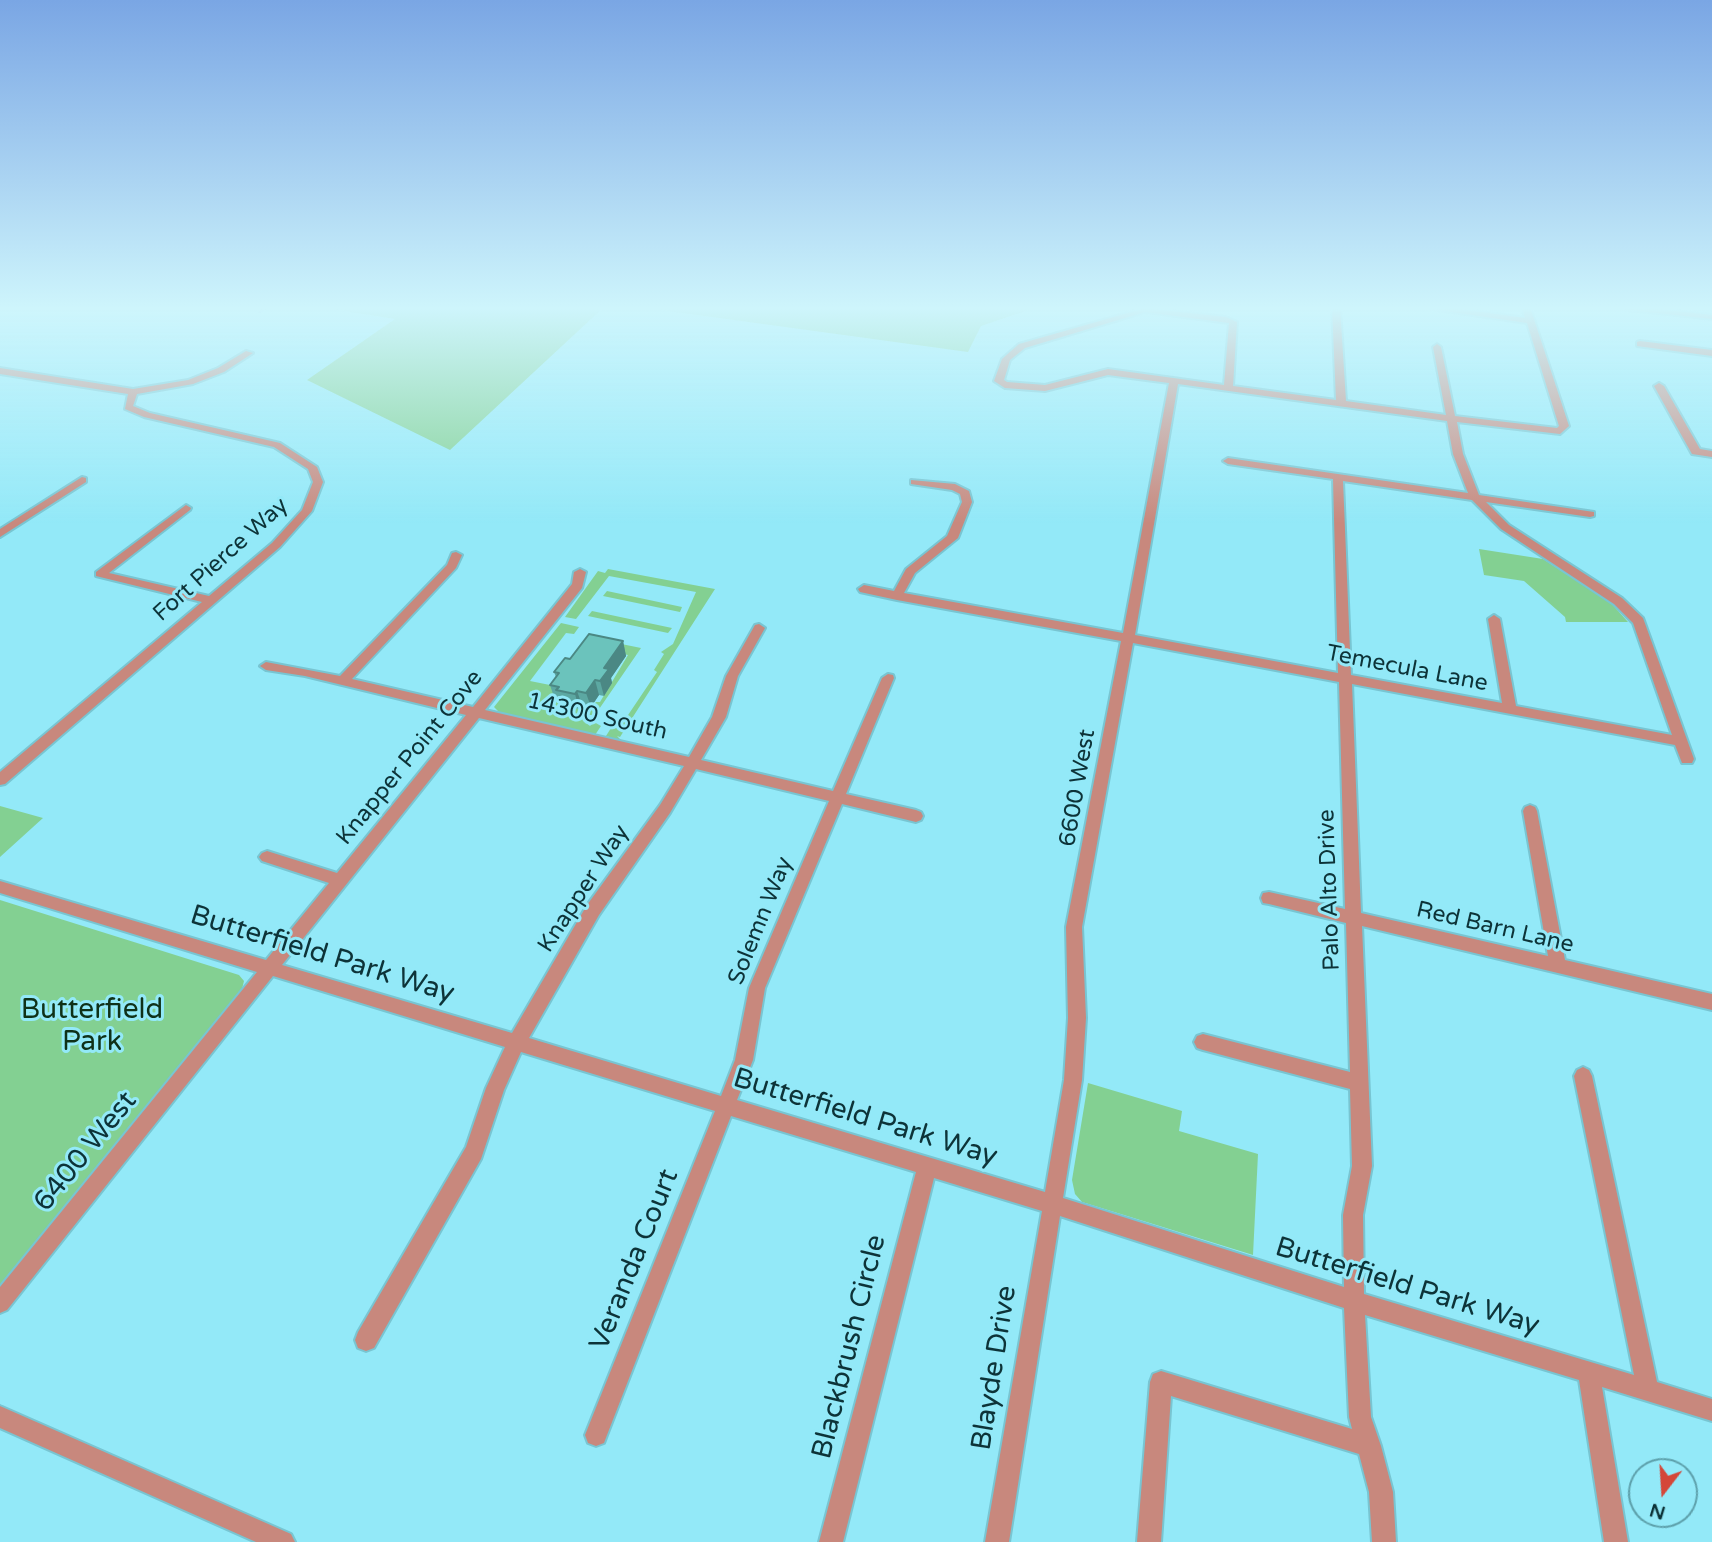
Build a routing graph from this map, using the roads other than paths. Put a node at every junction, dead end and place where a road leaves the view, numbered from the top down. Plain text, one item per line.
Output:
1 (54, 379) edge
2 (198, 379) edge
3 (1000, 379) edge
4 (1081, 379) edge
5 (1159, 379) edge
6 (1229, 379) edge
7 (1340, 379) edge
8 (1444, 379) edge
9 (1549, 379) edge
10 (1174, 381) junction
11 (1659, 386) dead end
12 (1228, 388) junction
13 (133, 392) junction
14 (1341, 403) junction
15 (1453, 418) junction
16 (1712, 454) edge
17 (1228, 461) dead end
18 (67, 476) dead end
19 (1338, 477) junction
20 (915, 482) dead end
21 (1475, 497) junction
22 (186, 508) dead end
23 (1590, 514) dead end
24 (0, 534) edge
25 (456, 555) dead end
26 (580, 572) dead end
27 (864, 589) dead end
28 (897, 596) junction
29 (211, 600) junction
30 (1494, 619) dead end
31 (759, 628) dead end
32 (1128, 640) junction
33 (266, 666) dead end
34 (887, 678) dead end
35 (1345, 679) junction
36 (342, 681) junction
37 (1510, 710) junction
38 (476, 712) junction
39 (1679, 741) junction
40 (1687, 759) dead end
41 (693, 763) junction
42 (0, 780) edge
43 (837, 797) junction
44 (1530, 811) dead end
45 (916, 816) dead end
46 (267, 857) dead end
47 (341, 880) junction
48 (0, 887) edge
49 (1269, 898) dead end
50 (1354, 918) junction
51 (1558, 966) junction
52 (269, 970) junction
53 (1712, 1002) edge
54 (517, 1042) junction
55 (1203, 1042) dead end
56 (1583, 1076) dead end
57 (1360, 1083) junction
58 (726, 1105) junction
59 (927, 1167) junction
60 (1052, 1204) junction
61 (1354, 1301) junction
62 (0, 1303) edge
63 (366, 1340) dead end
64 (1589, 1373) junction
65 (1647, 1391) junction
66 (1712, 1410) edge
67 (0, 1417) edge
68 (596, 1435) dead end
69 (1370, 1446) junction
70 (283, 1542) edge
71 (831, 1542) edge
72 (997, 1542) edge
73 (1149, 1542) edge
74 (1384, 1542) edge
75 (1616, 1542) edge

1 - 13 street
2 - 13 street
3 - 4 street
5 - 10 street
6 - 12 street
7 - 14 street
8 - 15 street
9 - 15 street
10 - 12 street
10 - 32 street, 6600 West
11 - 16 street
12 - 14 street
13 - 29 street, Fort Pierce Way
14 - 15 street
15 - 21 street
17 - 19 street
18 - 24 street
19 - 21 street
19 - 35 street, Palo Alto Drive
20 - 28 street
21 - 23 street
21 - 39 street
22 - 29 street
25 - 36 street
26 - 38 street, Knapper Point Cove
27 - 28 street, Temecula Lane
28 - 32 street, Temecula Lane
29 - 42 street, Fort Pierce Way
30 - 37 street
31 - 41 street, Knapper Way
32 - 35 street, Temecula Lane
32 - 60 street, 6600 West
33 - 36 street, 14300 South
34 - 43 street, Solemn Way
35 - 37 street, Temecula Lane
35 - 50 street, Palo Alto Drive
36 - 38 street, 14300 South
37 - 39 street, Temecula Lane
38 - 41 street, 14300 South
38 - 47 street, Knapper Point Cove
39 - 40 street
41 - 43 street, 14300 South
41 - 54 street, Knapper Way
43 - 45 street, 14300 South
43 - 58 street, Solemn Way
44 - 51 street
46 - 47 street
47 - 52 street, Knapper Point Cove
48 - 52 street, Butterfield Park Way
49 - 50 street, Red Barn Lane
50 - 51 street, Red Barn Lane
50 - 57 street, Palo Alto Drive
51 - 53 street, Red Barn Lane
52 - 54 street, Butterfield Park Way
52 - 62 street, 6400 West
54 - 58 street, Butterfield Park Way
54 - 63 street, Knapper Way
55 - 57 street
56 - 65 street
57 - 61 street, Palo Alto Drive
58 - 59 street, Butterfield Park Way
58 - 68 street, Veranda Court
59 - 60 street, Butterfield Park Way
59 - 71 street, Blackbrush Circle
60 - 61 street, Butterfield Park Way
60 - 72 street, Blayde Drive
61 - 64 street, Butterfield Park Way
61 - 69 street, Palo Alto Drive
64 - 65 street, Butterfield Park Way
64 - 75 street
65 - 66 street, Butterfield Park Way
67 - 70 street
69 - 73 street
69 - 74 street, Palo Alto Drive

